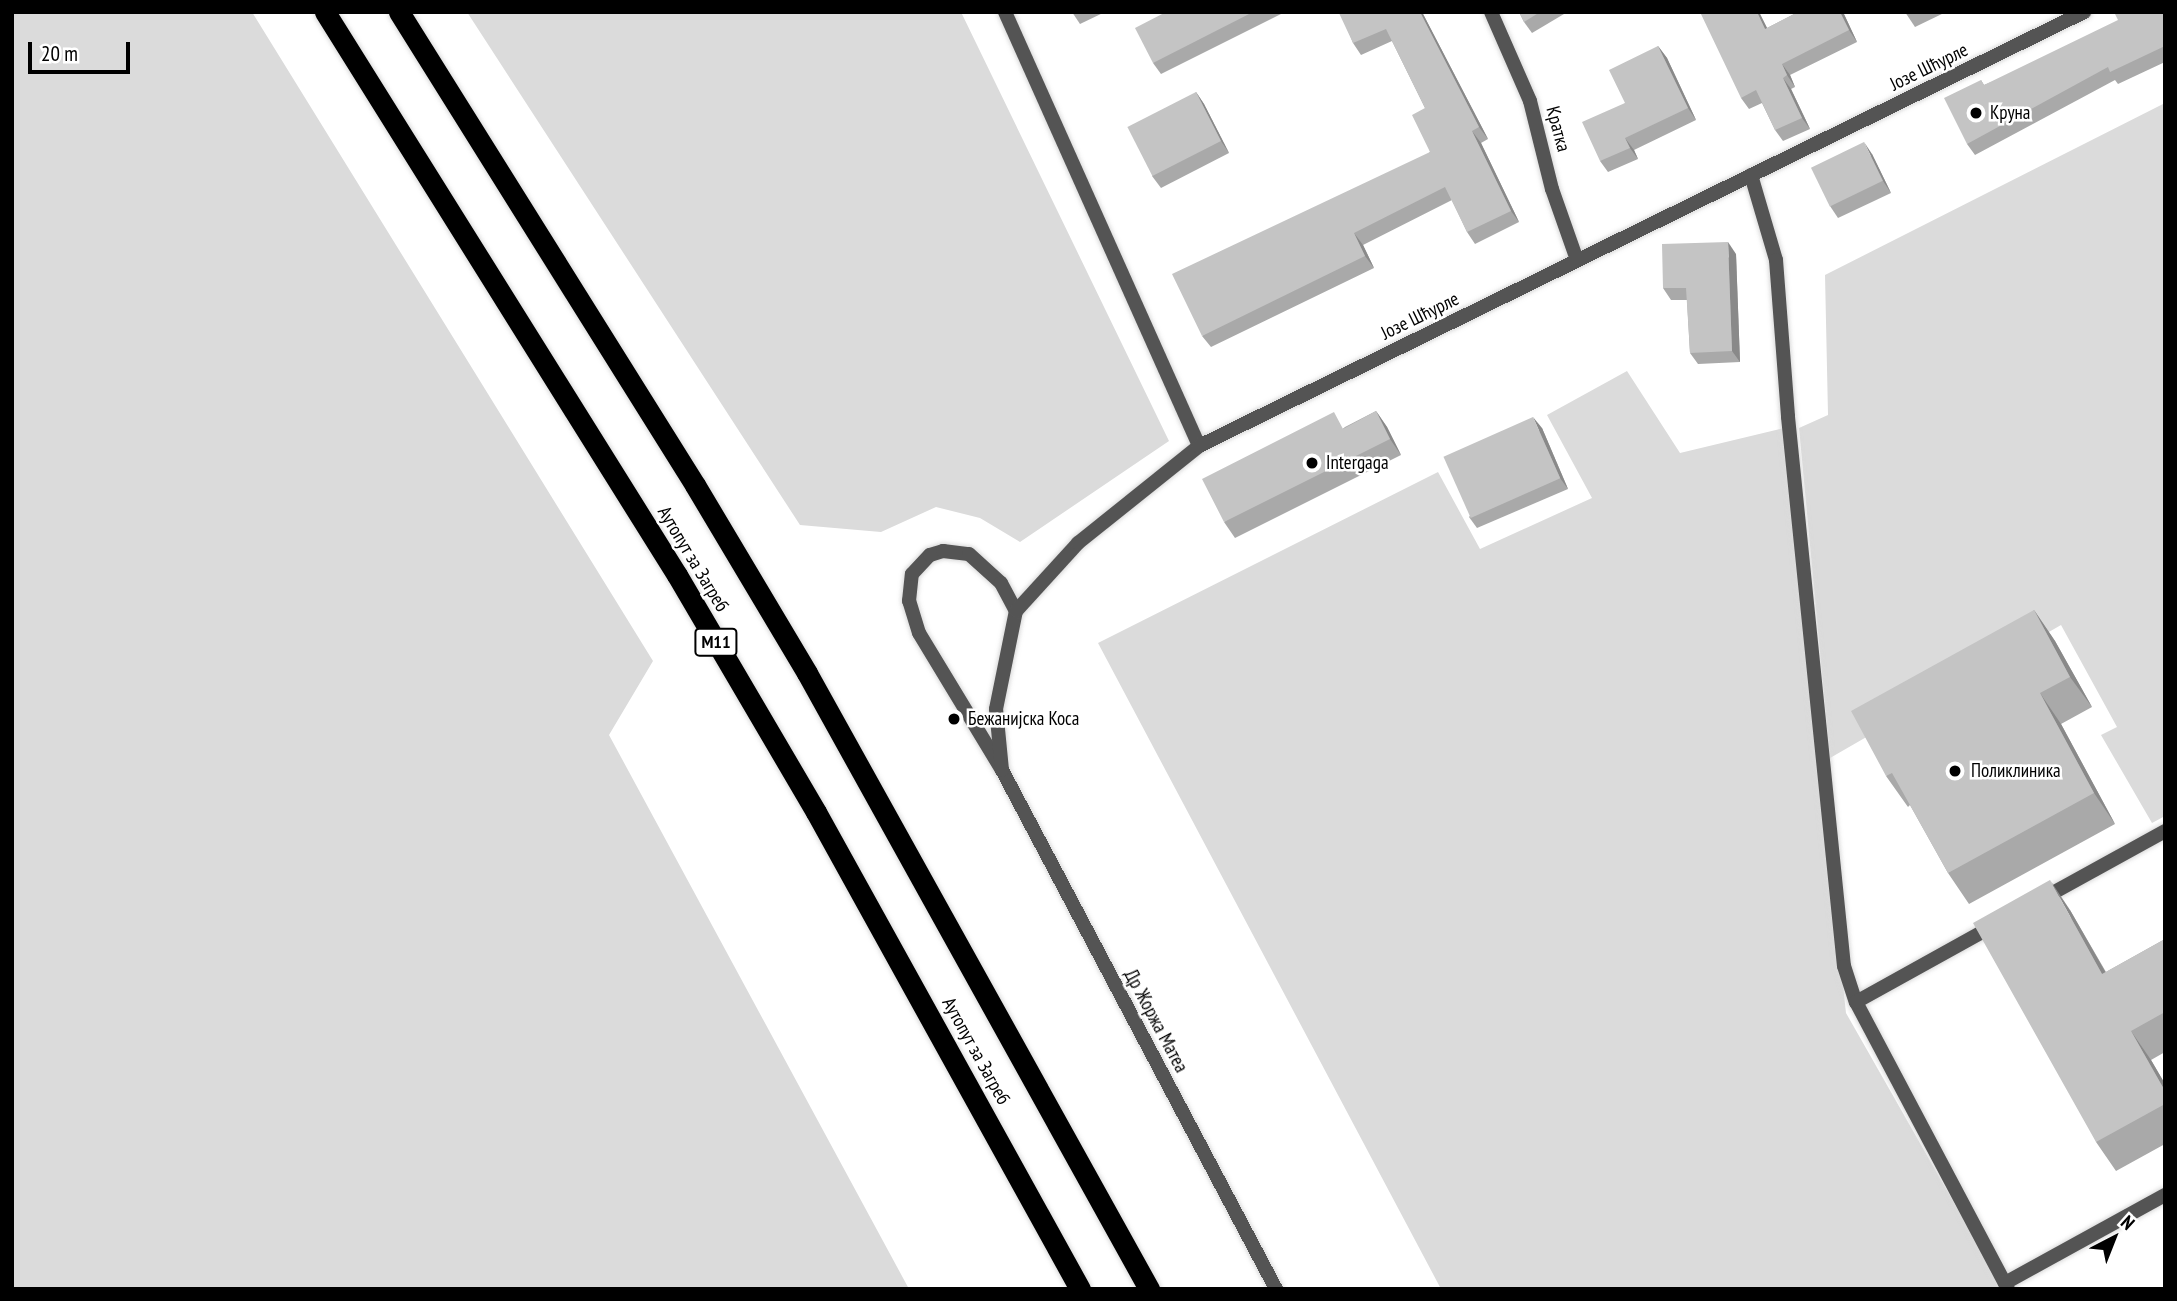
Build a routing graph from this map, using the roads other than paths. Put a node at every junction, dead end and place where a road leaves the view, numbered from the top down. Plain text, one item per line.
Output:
1 (325, 12) edge
2 (399, 12) edge
3 (1005, 12) edge
4 (1491, 12) edge
5 (2084, 12) edge
6 (1751, 175) junction
7 (1577, 260) junction
8 (1199, 446) junction
9 (1016, 611) junction
10 (1002, 770) junction
11 (2165, 831) edge
12 (1856, 1002) junction
13 (2165, 1195) edge
14 (2007, 1286) edge
15 (1080, 1289) edge
16 (1149, 1289) edge
17 (1276, 1289) edge

1 - 15 highway, Аутопут за Загреб / M11
2 - 16 highway, Аутопут за Загреб
3 - 8 street
4 - 7 street, Кратка
5 - 6 street, Јозе Шћурле
6 - 7 street, Јозе Шћурле
6 - 12 street
7 - 8 street, Јозе Шћурле
8 - 9 street, Јозе Шћурле
9 - 10 street
9 - 10 street, Др Жоржа Матеа
10 - 17 street, Др Жоржа Матеа
11 - 12 street
12 - 14 street
13 - 14 street

